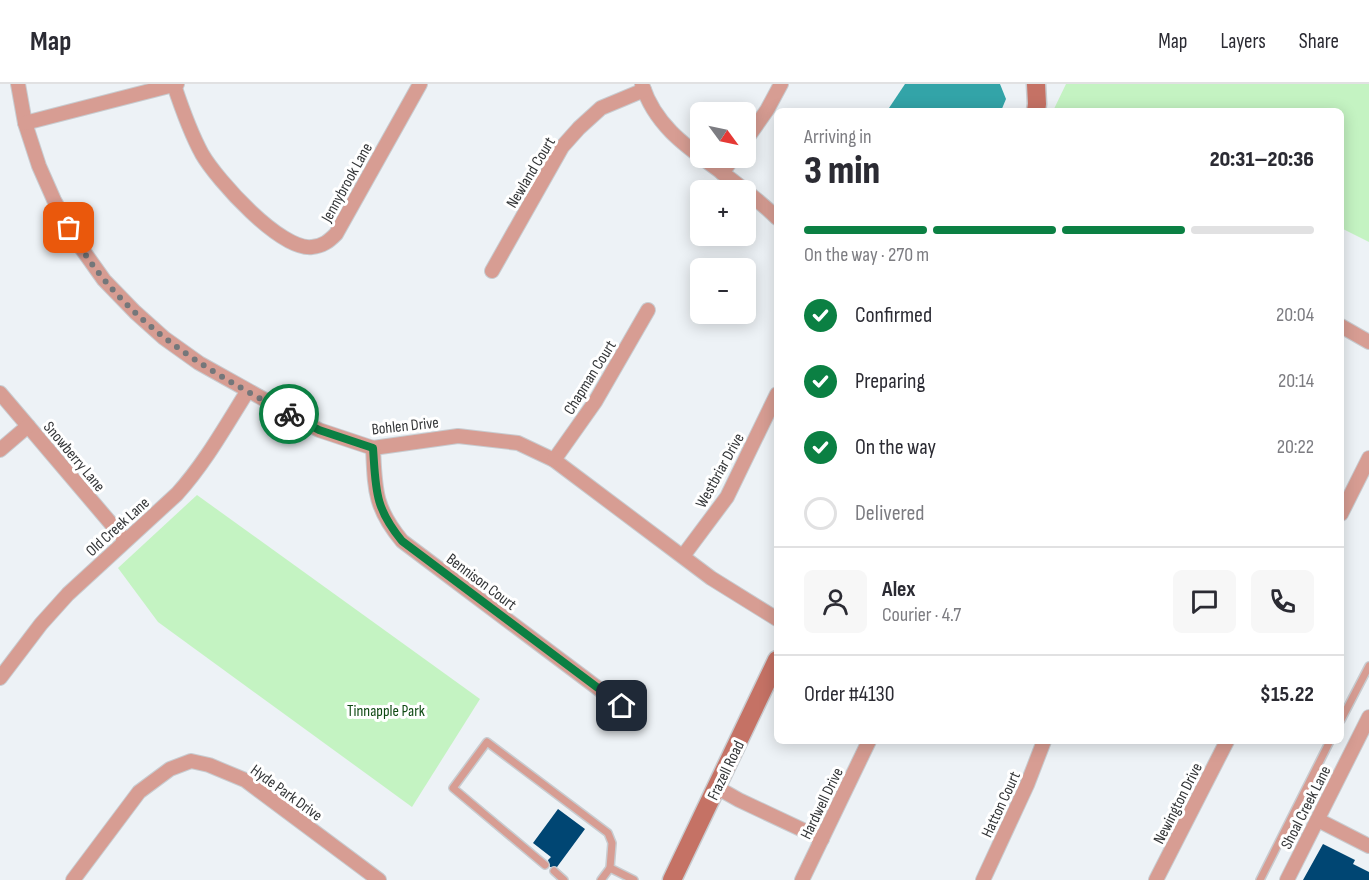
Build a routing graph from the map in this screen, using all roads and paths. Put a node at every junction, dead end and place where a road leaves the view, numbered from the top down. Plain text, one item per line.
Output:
1 (18, 84) edge
2 (420, 84) edge
3 (781, 84) edge
4 (1036, 84) edge
5 (176, 85) edge
6 (643, 87) edge
7 (1037, 108) edge
8 (25, 123) junction
9 (756, 126) edge
10 (725, 168) edge
11 (722, 172) junction
12 (774, 215) edge
13 (492, 270) dead end
14 (648, 310) dead end
15 (1344, 328) edge
16 (1369, 342) edge
17 (247, 392) junction
18 (0, 393) edge
19 (774, 400) edge
20 (28, 426) junction
21 (373, 448) junction
22 (0, 450) edge
23 (1369, 458) edge
24 (554, 460) junction
25 (1344, 508) edge
26 (125, 540) junction
27 (683, 556) junction
28 (774, 617) edge
29 (774, 666) edge
30 (1369, 666) edge
31 (0, 678) edge
32 (622, 706) dead end
33 (1344, 714) edge
34 (1369, 717) edge
35 (868, 744) edge
36 (1043, 744) edge
37 (1225, 744) edge
38 (1328, 744) edge
39 (716, 787) junction
40 (1318, 820) junction
41 (822, 839) junction
42 (1369, 846) edge
43 (545, 865) dead end
44 (610, 868) junction
45 (554, 872) dead end
46 (73, 880) edge
47 (379, 880) edge
48 (564, 880) edge
49 (601, 880) edge
50 (634, 880) edge
51 (672, 880) edge
52 (802, 880) edge
53 (983, 880) edge
54 (1156, 880) edge
55 (1260, 880) edge
56 (1287, 880) edge

1 - 8 street, Bohlen Drive
2 - 5 street, Jennybrook Lane
3 - 9 street
4 - 7 street
5 - 8 street
6 - 11 street
6 - 13 street, Newland Court
8 - 17 street, Bohlen Drive
10 - 11 street
11 - 12 street
14 - 24 street, Chapman Court
15 - 16 street
17 - 21 street, Bohlen Drive
17 - 26 street, Old Creek Lane
18 - 20 street, Snowberry Lane
19 - 27 street, Westbriar Drive
20 - 22 street
20 - 26 street, Snowberry Lane
21 - 24 street, Bohlen Drive
21 - 32 street, Bennison Court
23 - 25 street
24 - 27 street, Bohlen Drive
26 - 31 street, Old Creek Lane
27 - 28 street, Bohlen Drive
29 - 39 street, Frazell Road
30 - 33 lane
34 - 40 street, Shoal Creek Lane
35 - 41 street, Hardwell Drive
36 - 53 street, Hatton Court
37 - 54 street, Newington Drive
38 - 55 lane
39 - 41 street
39 - 51 street, Frazell Road
40 - 42 street
40 - 56 street, Shoal Creek Lane
41 - 52 street, Hardwell Drive
43 - 44 lane
44 - 49 lane
44 - 50 lane
45 - 48 lane
46 - 47 street, Hyde Park Drive

